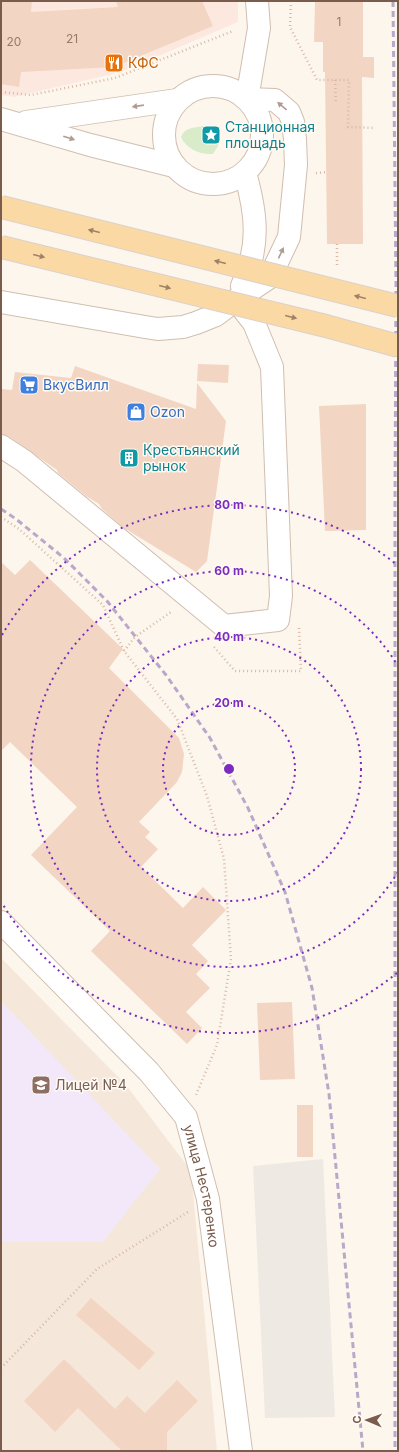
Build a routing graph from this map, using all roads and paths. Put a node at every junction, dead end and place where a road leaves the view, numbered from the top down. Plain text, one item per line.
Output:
1 (258, 1) edge
2 (291, 1) edge
3 (233, 31) dead end
4 (335, 80) junction
5 (1, 92) edge
6 (247, 99) junction
7 (177, 100) junction
8 (336, 103) dead end
9 (10, 121) edge
10 (375, 128) dead end
11 (174, 166) junction
12 (326, 172) dead end
13 (245, 173) junction
14 (316, 173) dead end
15 (1, 208) edge
16 (337, 244) dead end
17 (1, 247) edge
18 (337, 274) dead end
19 (236, 300) junction
20 (1, 302) edge
21 (398, 306) edge
22 (398, 346) edge
23 (1, 446) edge
24 (1, 517) edge
25 (176, 609) dead end
26 (124, 651) junction
27 (1, 922) edge
28 (186, 1117) junction
29 (208, 1199) junction
30 (1, 1368) edge
31 (241, 1451) edge

1 - 6 street
2 - 4 path
3 - 5 path
4 - 8 path
4 - 10 path
6 - 7 street
6 - 13 street
19 -> 6 street
7 -> 9 street
7 - 11 street
9 -> 11 street
11 - 13 street
12 - 14 path
13 - 19 street
21 -> 15 main road, bridge
16 - 18 path
17 -> 22 main road, bridge
19 - 20 street
19 - 23 street
24 - 26 path
25 - 26 path
26 - 28 path
27 - 28 street, улица Нестеренко
28 - 29 street, улица Нестеренко
29 - 30 path
29 - 31 street, улица Нестеренко

